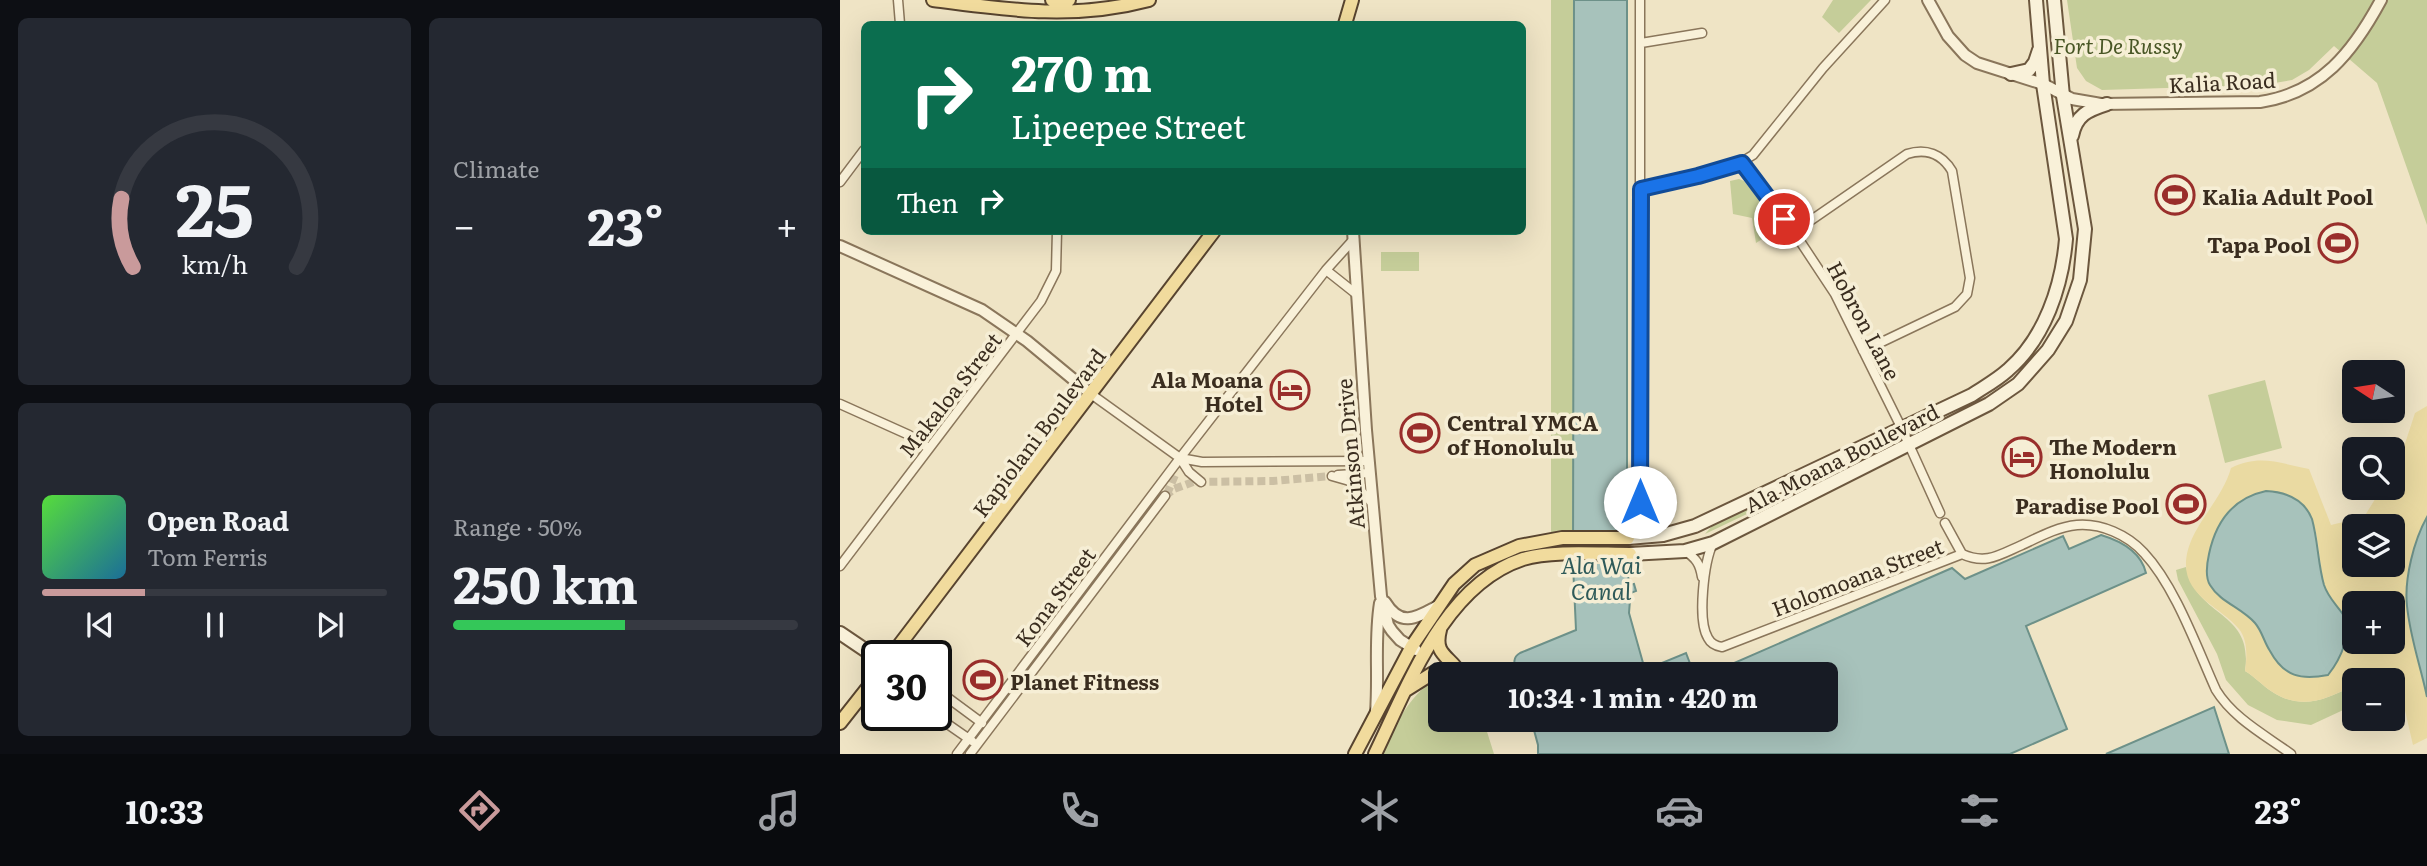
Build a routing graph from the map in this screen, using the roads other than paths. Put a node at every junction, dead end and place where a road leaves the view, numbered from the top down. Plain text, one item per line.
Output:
1 (898, 0) edge
2 (933, 0) edge
3 (1052, 0) edge
4 (1069, 0) edge
5 (1640, 0) edge
6 (1885, 0) edge
7 (1928, 0) edge
8 (2036, 0) edge
9 (2054, 0) edge
10 (2381, 0) edge
11 (1144, 1) edge
12 (1351, 1) edge
13 (1062, 11) edge
14 (900, 21) edge
15 (1346, 21) edge
16 (1702, 33) dead end
17 (1641, 43) junction
18 (2040, 46) junction
19 (2011, 74) junction
20 (2043, 84) junction
21 (2063, 96) junction
22 (2107, 104) junction
23 (2071, 144) junction
24 (861, 154) edge
25 (1742, 163) junction
26 (840, 182) edge
27 (1641, 189) junction
28 (1794, 232) junction
29 (1057, 235) edge
30 (1211, 235) edge
31 (1353, 235) edge
32 (840, 246) edge
33 (1326, 270) junction
34 (1355, 293) junction
35 (1018, 335) junction
36 (1863, 351) junction
37 (1091, 394) junction
38 (840, 404) edge
39 (1901, 428) junction
40 (1909, 444) junction
41 (928, 449) junction
42 (1180, 458) junction
43 (1368, 461) junction
44 (1369, 473) junction
45 (1175, 475) tunnel mouth
46 (1201, 482) dead end
47 (1165, 496) tunnel mouth
48 (1640, 502) dead end
49 (1372, 503) junction
50 (1940, 513) dead end
51 (1945, 523) dead end
52 (1713, 543) junction
53 (1685, 551) junction
54 (1962, 554) junction
55 (840, 566) edge
56 (1704, 587) junction
57 (1381, 596) junction
58 (1439, 606) junction
59 (1440, 628) junction
60 (840, 633) edge
61 (903, 640) edge
62 (1412, 646) junction
63 (861, 648) edge
64 (1423, 656) junction
65 (1451, 662) edge
66 (1428, 676) edge
67 (1406, 690) junction
68 (861, 696) edge
69 (952, 702) edge
70 (1376, 713) junction
71 (980, 722) junction
72 (840, 723) edge
73 (952, 727) edge
74 (989, 728) junction
75 (968, 738) junction
76 (977, 745) junction
77 (957, 754) edge
78 (970, 754) edge
79 (1355, 754) edge
80 (1375, 754) edge
81 (2291, 754) edge

1 - 14 street
2 - 13 main road
3 - 13 main road
4 - 13 main road
5 - 17 street
6 - 25 street
7 - 19 street, Kalia Road
8 - 18 main road, Ala Moana Boulevard
9 - 21 main road, Ala Moana Boulevard
10 - 22 street, Kalia Road
11 - 13 main road
12 - 15 main road
16 - 17 street
17 - 27 street
18 - 19 main road
18 - 20 main road, Ala Moana Boulevard
19 - 20 street, Kalia Road
20 - 21 street, Kalia Road
20 - 39 main road, Ala Moana Boulevard
21 - 22 street, Kalia Road
21 - 23 main road, Ala Moana Boulevard
22 - 23 main road
23 - 40 main road, Ala Moana Boulevard
24 - 26 street
25 - 27 street
25 - 28 street, Hobron Lane
27 - 48 street
28 - 36 street, Hobron Lane
28 - 36 street
29 - 35 street, Makaloa Street
30 - 37 main road, Kapiolani Boulevard
31 - 33 street, Kona Street
31 - 34 street, Atkinson Drive
32 - 35 street
33 - 34 street
33 - 42 street, Kona Street
34 - 43 street, Atkinson Drive
35 - 37 street
35 - 41 street, Makaloa Street
36 - 39 street, Hobron Lane
37 - 42 street
37 - 61 main road, Kapiolani Boulevard
38 - 41 street
39 - 40 street, Hobron Lane
39 - 58 main road, Ala Moana Boulevard
40 - 50 street, Hobron Lane
40 - 52 main road, Ala Moana Boulevard
41 - 55 street, Makaloa Street
42 - 43 street
42 - 45 street, Kona Street
42 - 46 street
42 - 71 street, Kona Street
43 - 44 street, Atkinson Drive
44 - 49 street, Atkinson Drive
44 - 49 street
47 - 74 street, Kona Street
49 - 57 street, Atkinson Drive
51 - 54 street
52 - 53 main road, Ala Moana Boulevard
52 - 56 street, Holomoana Street
53 - 56 street, Holomoana Street
53 - 59 main road, Ala Moana Boulevard
54 - 56 street, Holomoana Street
54 - 81 street, Holomoana Street
57 - 58 street
57 - 62 street, Atkinson Drive
57 - 70 street
58 - 62 main road, Ala Moana Boulevard
59 - 64 main road, Ala Moana Boulevard
59 - 65 main road
60 - 63 main road
62 - 64 street, Atkinson Drive
62 - 70 main road, Ala Moana Boulevard
64 - 67 main road, Ala Moana Boulevard
66 - 67 main road
67 - 80 main road, Ala Moana Boulevard
68 - 72 main road
69 - 71 street
70 - 79 main road, Ala Moana Boulevard
71 - 74 street
71 - 75 street, Kona Street
73 - 75 street
74 - 76 street, Kona Street
75 - 76 street
75 - 77 street, Kona Street
76 - 78 street, Kona Street

